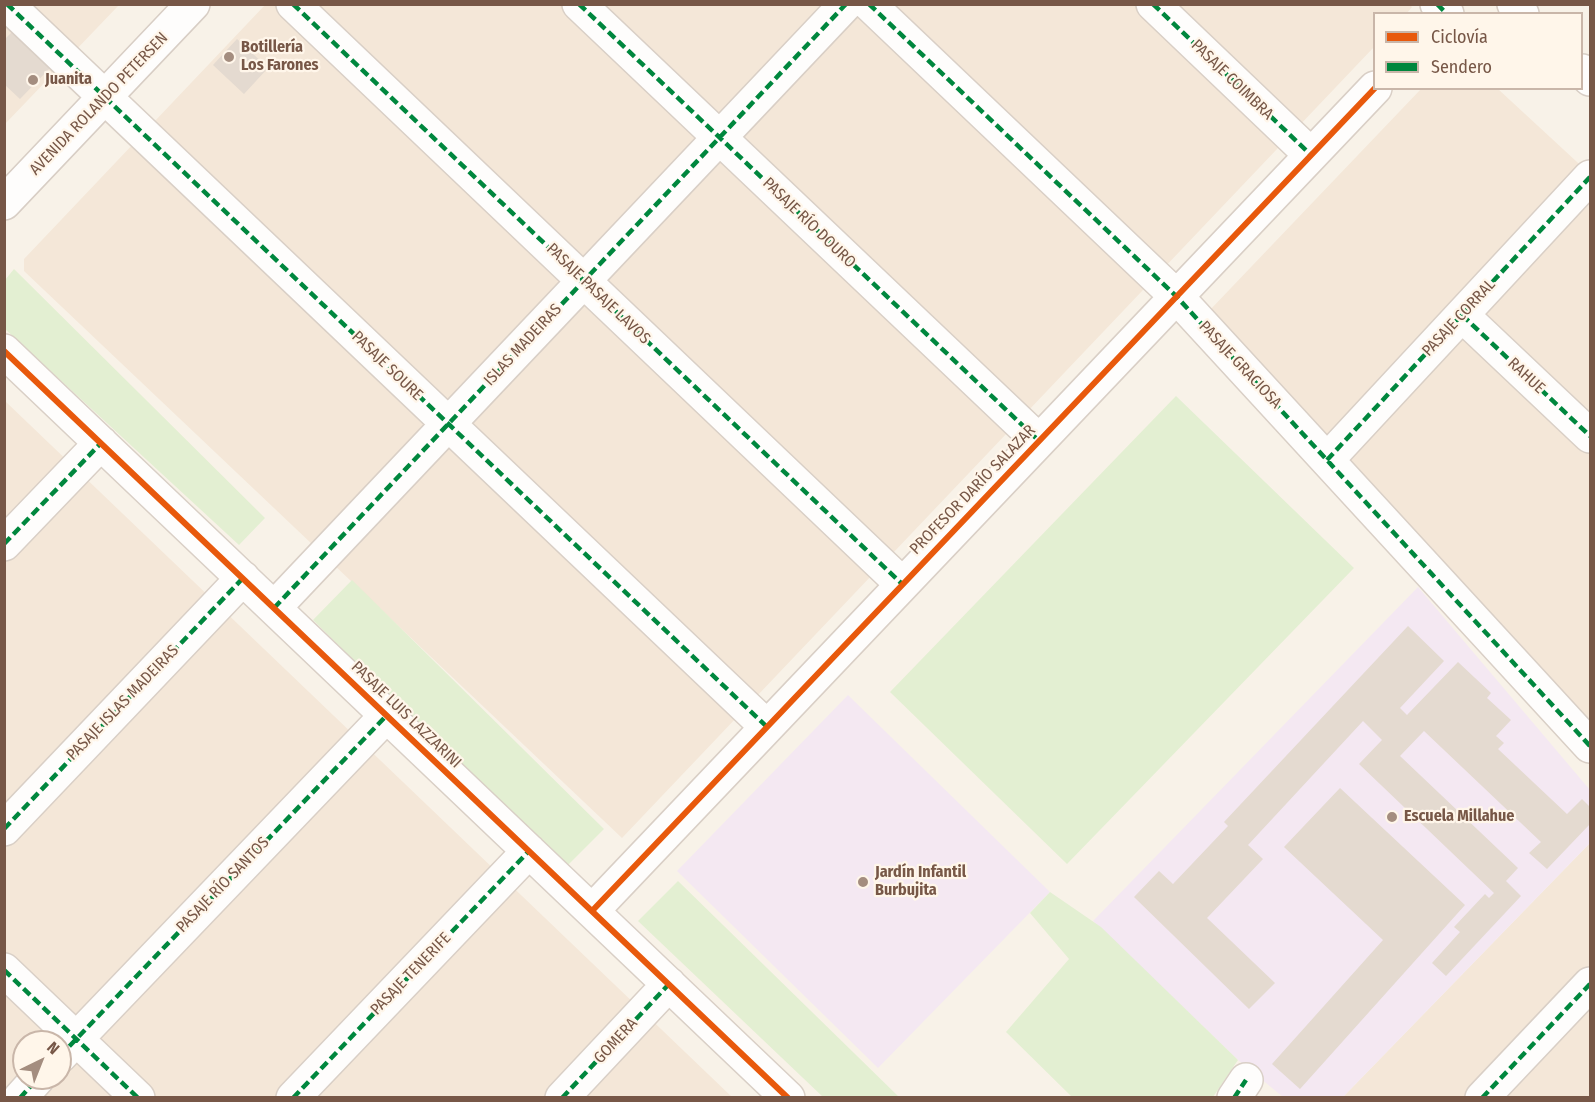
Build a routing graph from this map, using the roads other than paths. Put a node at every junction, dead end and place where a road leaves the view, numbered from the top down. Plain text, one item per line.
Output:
1 (7, 4) edge
2 (193, 4) edge
3 (293, 4) edge
4 (579, 4) edge
5 (846, 4) edge
6 (869, 4) edge
7 (1153, 4) edge
8 (1373, 90) edge
9 (105, 98) junction
10 (719, 138) junction
11 (1311, 155) junction
12 (1590, 177) edge
13 (4, 203) edge
14 (584, 281) junction
15 (1176, 296) junction
16 (1462, 315) junction
17 (4, 351) edge
18 (448, 424) junction
19 (1590, 436) edge
20 (1039, 441) junction
21 (101, 443) junction
22 (1327, 460) junction
23 (4, 544) edge
24 (243, 578) junction
25 (902, 584) junction
26 (274, 608) junction
27 (387, 715) junction
28 (767, 727) junction
29 (1590, 746) edge
30 (4, 829) edge
31 (529, 851) junction
32 (592, 911) junction
33 (4, 970) edge
34 (669, 984) junction
35 (1590, 984) edge
36 (54, 1030) edge
37 (72, 1043) edge
38 (72, 1050) edge
39 (138, 1098) edge
40 (293, 1098) edge
41 (562, 1098) edge
42 (788, 1098) edge
43 (1482, 1098) edge

1 - 9 street, PASAJE SOURE
2 - 9 street, AVENIDA ROLANDO PETERSEN
3 - 14 street, PASAJE PASAJE LAVOS
4 - 10 street, PASAJE RÍO DOURO
5 - 10 street, ISLAS MADEIRAS
6 - 15 street, PASAJE GRACIOSA
7 - 11 street, PASAJE COIMBRA
8 - 11 street, PROFESOR DARÍO SALAZAR
9 - 13 street, AVENIDA ROLANDO PETERSEN
9 - 18 street, PASAJE SOURE
10 - 14 street, ISLAS MADEIRAS
10 - 20 street, PASAJE RÍO DOURO
11 - 15 street, PROFESOR DARÍO SALAZAR
12 - 16 street, PASAJE CORRAL
14 - 18 street, ISLAS MADEIRAS
14 - 25 street, PASAJE PASAJE LAVOS
15 - 20 street, PROFESOR DARÍO SALAZAR
15 - 22 street, PASAJE GRACIOSA
16 - 19 street, RAHUE
16 - 22 street, PASAJE CORRAL
17 - 21 street, PASAJE LUIS LAZZARINI
18 - 26 street, ISLAS MADEIRAS
18 - 28 street, PASAJE SOURE
20 - 25 street, PROFESOR DARÍO SALAZAR
21 - 23 street
21 - 24 street, PASAJE LUIS LAZZARINI
22 - 29 street, PASAJE GRACIOSA
24 - 26 street, PASAJE LUIS LAZZARINI
24 - 30 street, PASAJE ISLAS MADEIRAS
25 - 28 street, PROFESOR DARÍO SALAZAR
26 - 27 street, PASAJE LUIS LAZZARINI
27 - 31 street, PASAJE LUIS LAZZARINI
27 - 37 street, PASAJE RÍO SANTOS
28 - 32 street, PROFESOR DARÍO SALAZAR
31 - 32 street, PASAJE LUIS LAZZARINI
31 - 40 street, PASAJE TENERIFE
32 - 34 street, PASAJE LUIS LAZZARINI
33 - 36 street
34 - 41 street, GOMERA
34 - 42 street, PASAJE LUIS LAZZARINI
35 - 43 street
38 - 39 street

